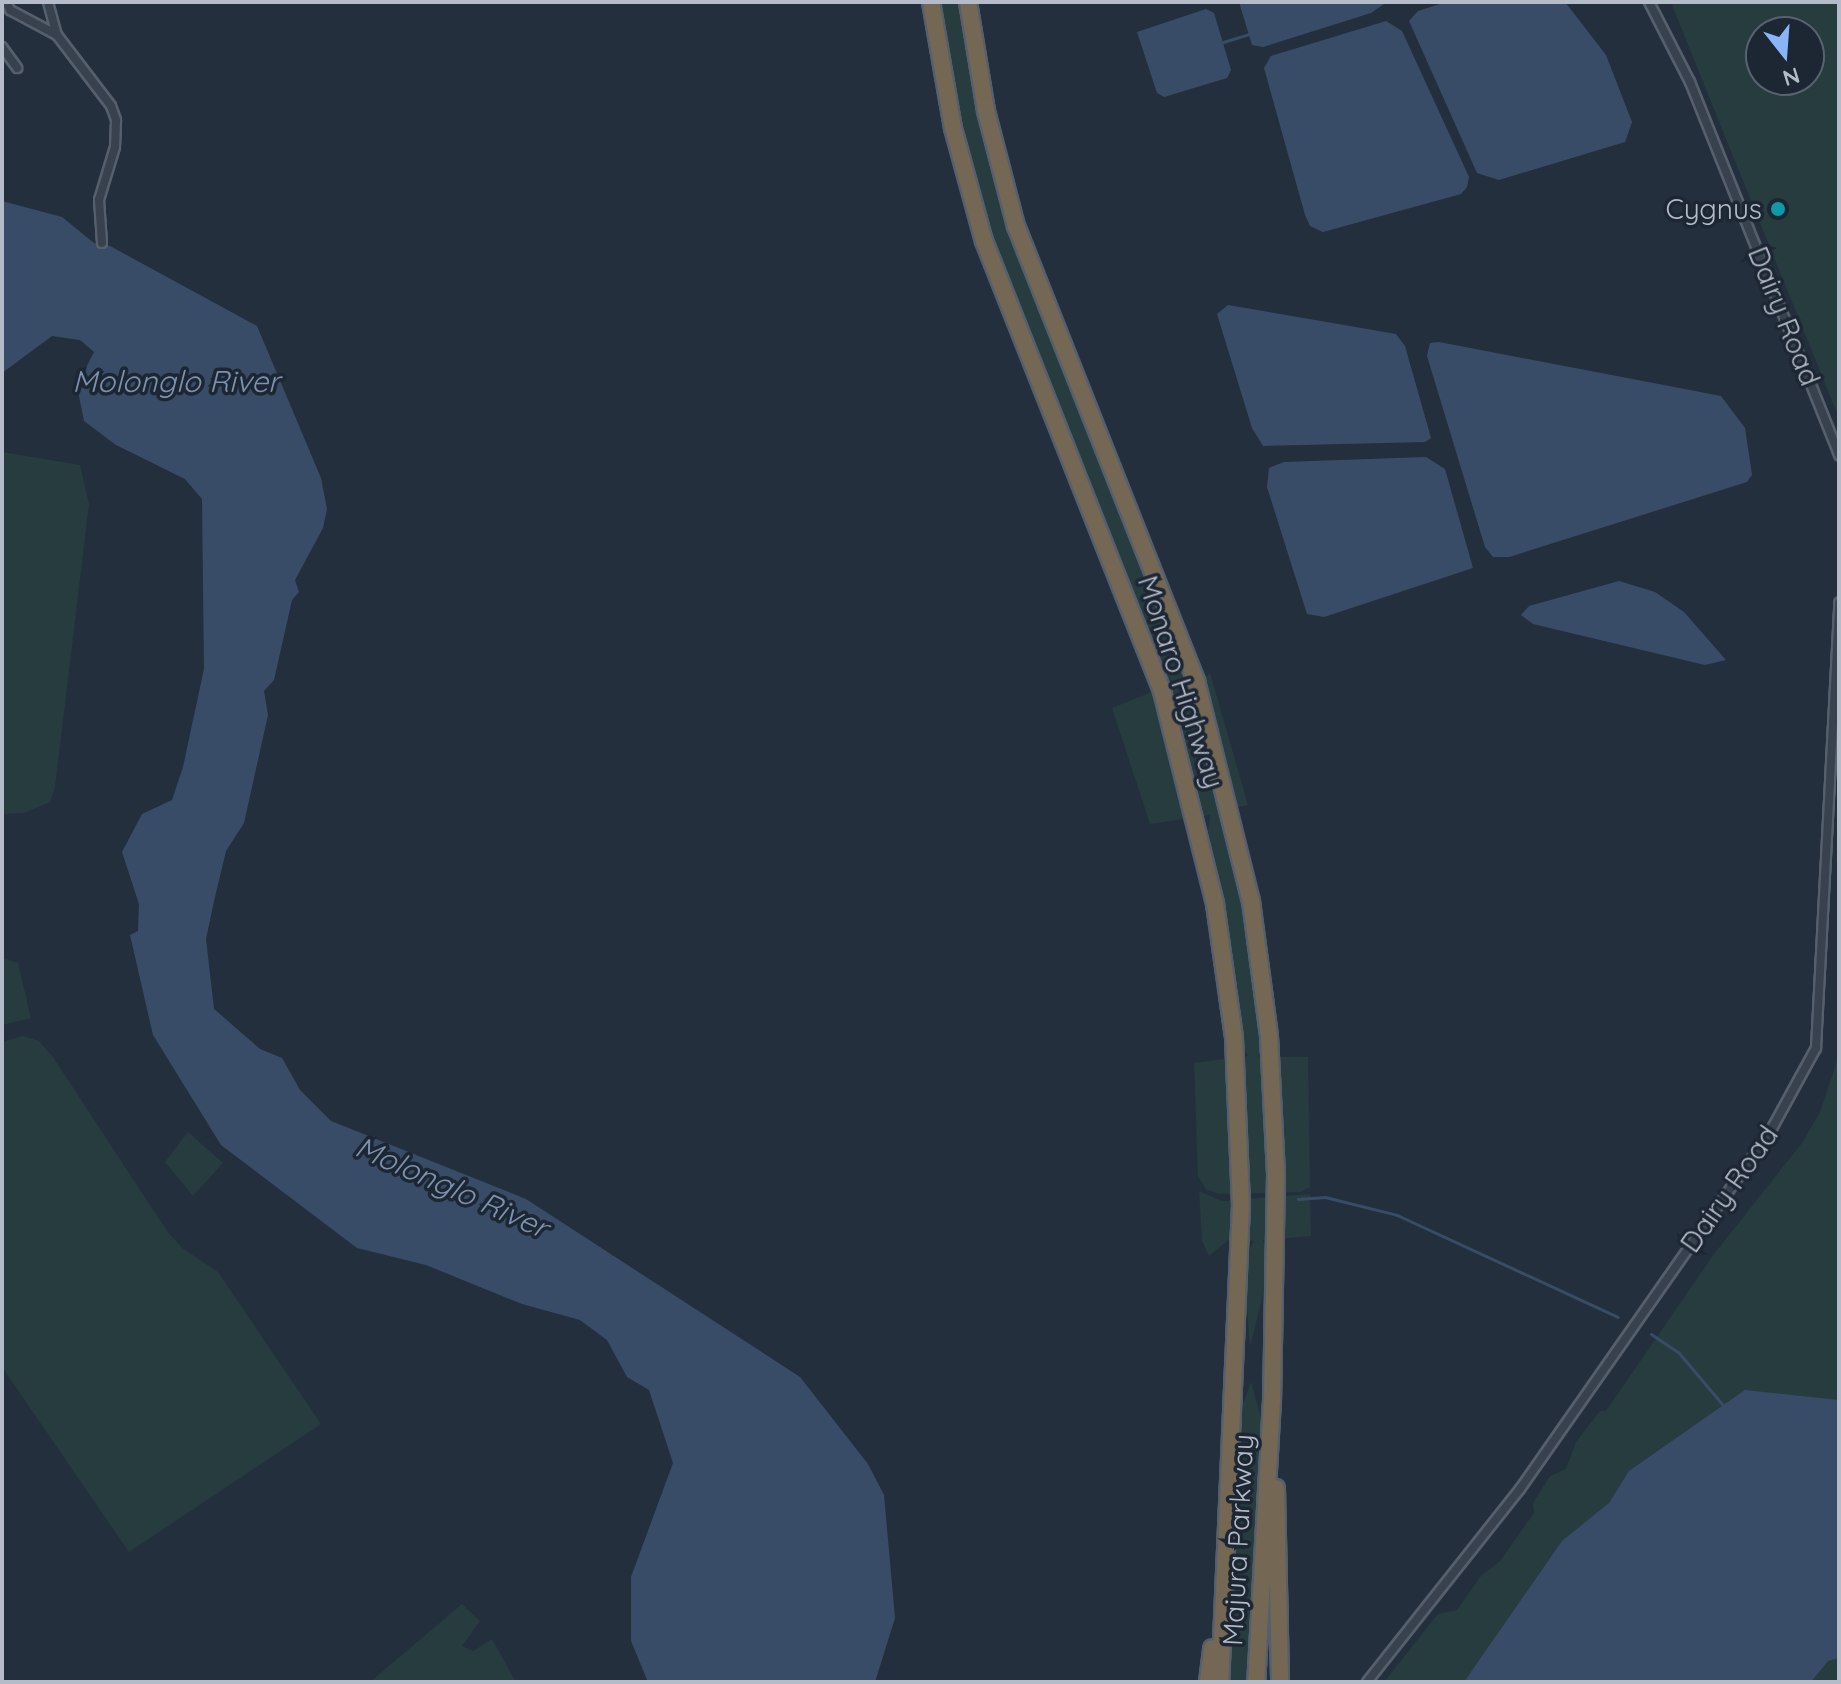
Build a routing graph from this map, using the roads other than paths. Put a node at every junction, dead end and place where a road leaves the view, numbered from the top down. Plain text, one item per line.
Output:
1 (48, 2) edge
2 (931, 2) edge
3 (968, 2) edge
4 (1649, 2) edge
5 (4, 5) edge
6 (57, 35) junction
7 (2, 47) edge
8 (17, 68) dead end
9 (102, 243) dead end
10 (1839, 455) edge
11 (1839, 603) edge
12 (1272, 1400) junction
13 (1232, 1407) junction
14 (1208, 1682) edge
15 (1220, 1682) edge
16 (1256, 1682) edge
17 (1280, 1682) edge
18 (1367, 1682) edge

1 - 6 street
2 - 13 highway, Monaro Highway
3 - 12 highway, Monaro Highway
4 - 10 street, Dairy Road
5 - 6 street
6 - 9 street
7 - 8 street
11 - 18 street, Dairy Road
12 - 16 highway, Majura Parkway
12 - 17 highway
13 - 14 highway
13 - 15 highway, Majura Parkway

